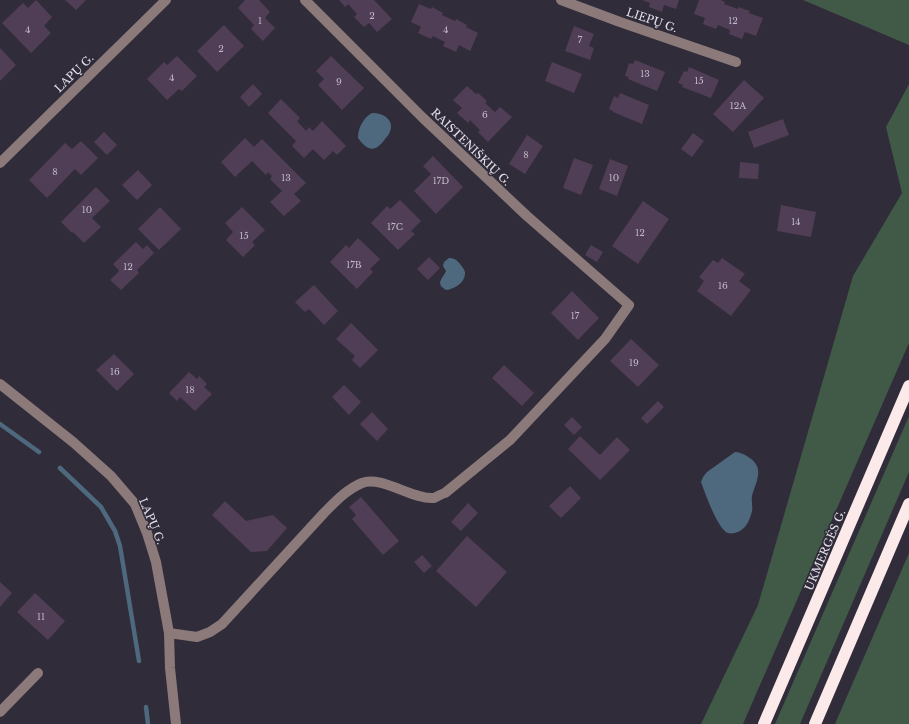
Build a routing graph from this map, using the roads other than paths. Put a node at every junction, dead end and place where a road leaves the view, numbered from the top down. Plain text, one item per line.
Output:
1 (166, 0) edge
2 (304, 0) edge
3 (561, 0) edge
4 (736, 62) dead end
5 (0, 163) edge
6 (0, 384) edge
7 (909, 386) edge
8 (909, 504) edge
9 (169, 633) junction
10 (38, 673) dead end
11 (0, 712) edge
12 (176, 724) edge
13 (764, 724) edge
14 (815, 724) edge

1 - 5 street, LAPŲ G.
2 - 9 street, RAISTENIŠKIŲ G.
3 - 4 street, LIEPŲ G.
6 - 9 street, LAPŲ G.
7 - 13 highway, UKMERGĖS G.
8 - 14 highway
9 - 12 street, LAPŲ G.
10 - 11 street

